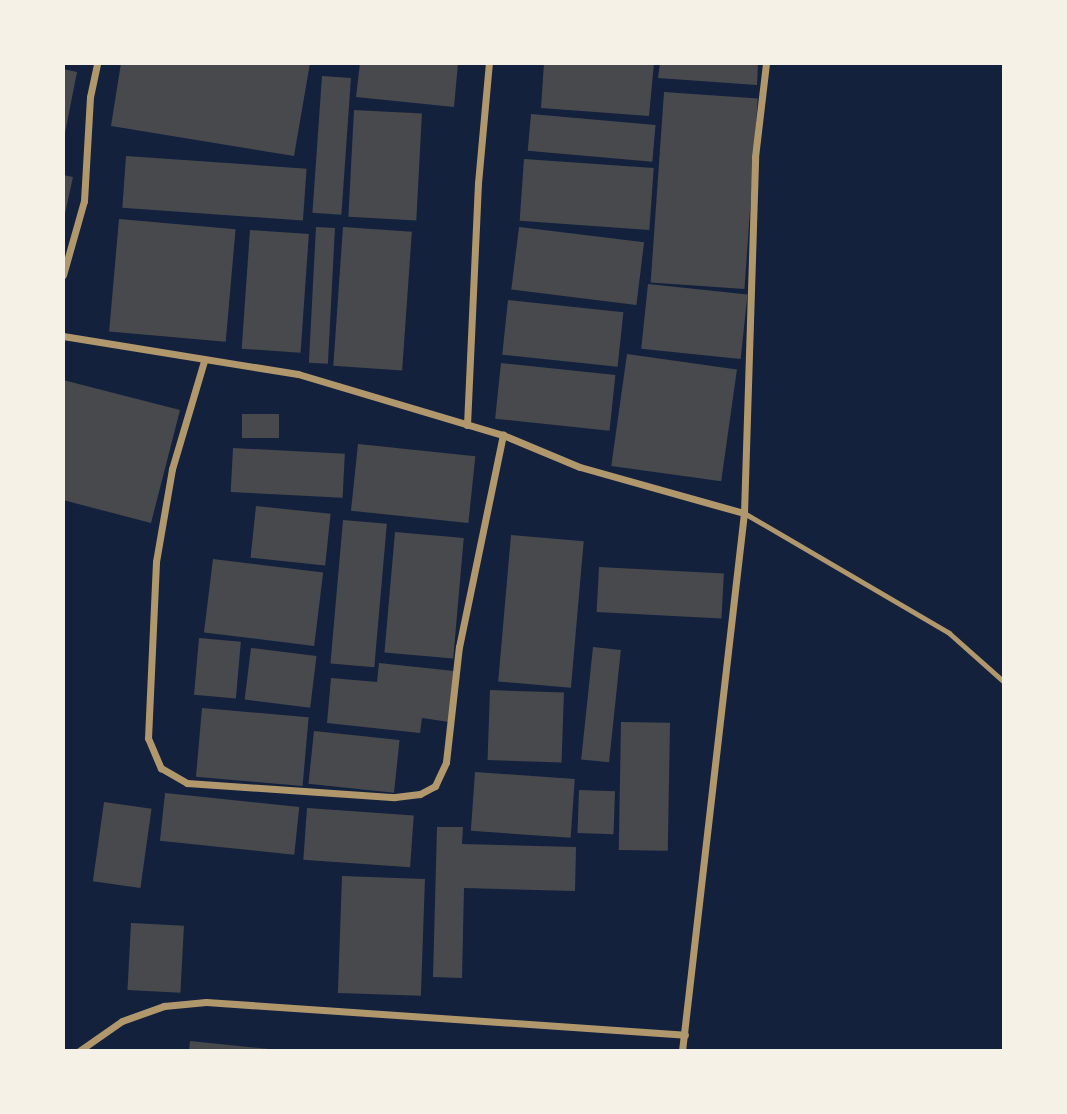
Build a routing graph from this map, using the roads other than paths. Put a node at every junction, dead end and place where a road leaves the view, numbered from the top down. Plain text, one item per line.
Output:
1 (97, 63) edge
2 (489, 63) edge
3 (766, 63) edge
4 (63, 275) edge
5 (63, 336) edge
6 (204, 361) junction
7 (467, 425) junction
8 (503, 435) junction
9 (744, 513) junction
10 (1004, 682) edge
11 (685, 1035) junction
12 (79, 1051) edge
13 (682, 1051) edge

1 - 4 street
2 - 7 street
3 - 9 street
5 - 6 street
6 - 7 street
6 - 8 street
7 - 8 street
8 - 9 street
9 - 10 lane
9 - 11 street
11 - 12 street
11 - 13 street

